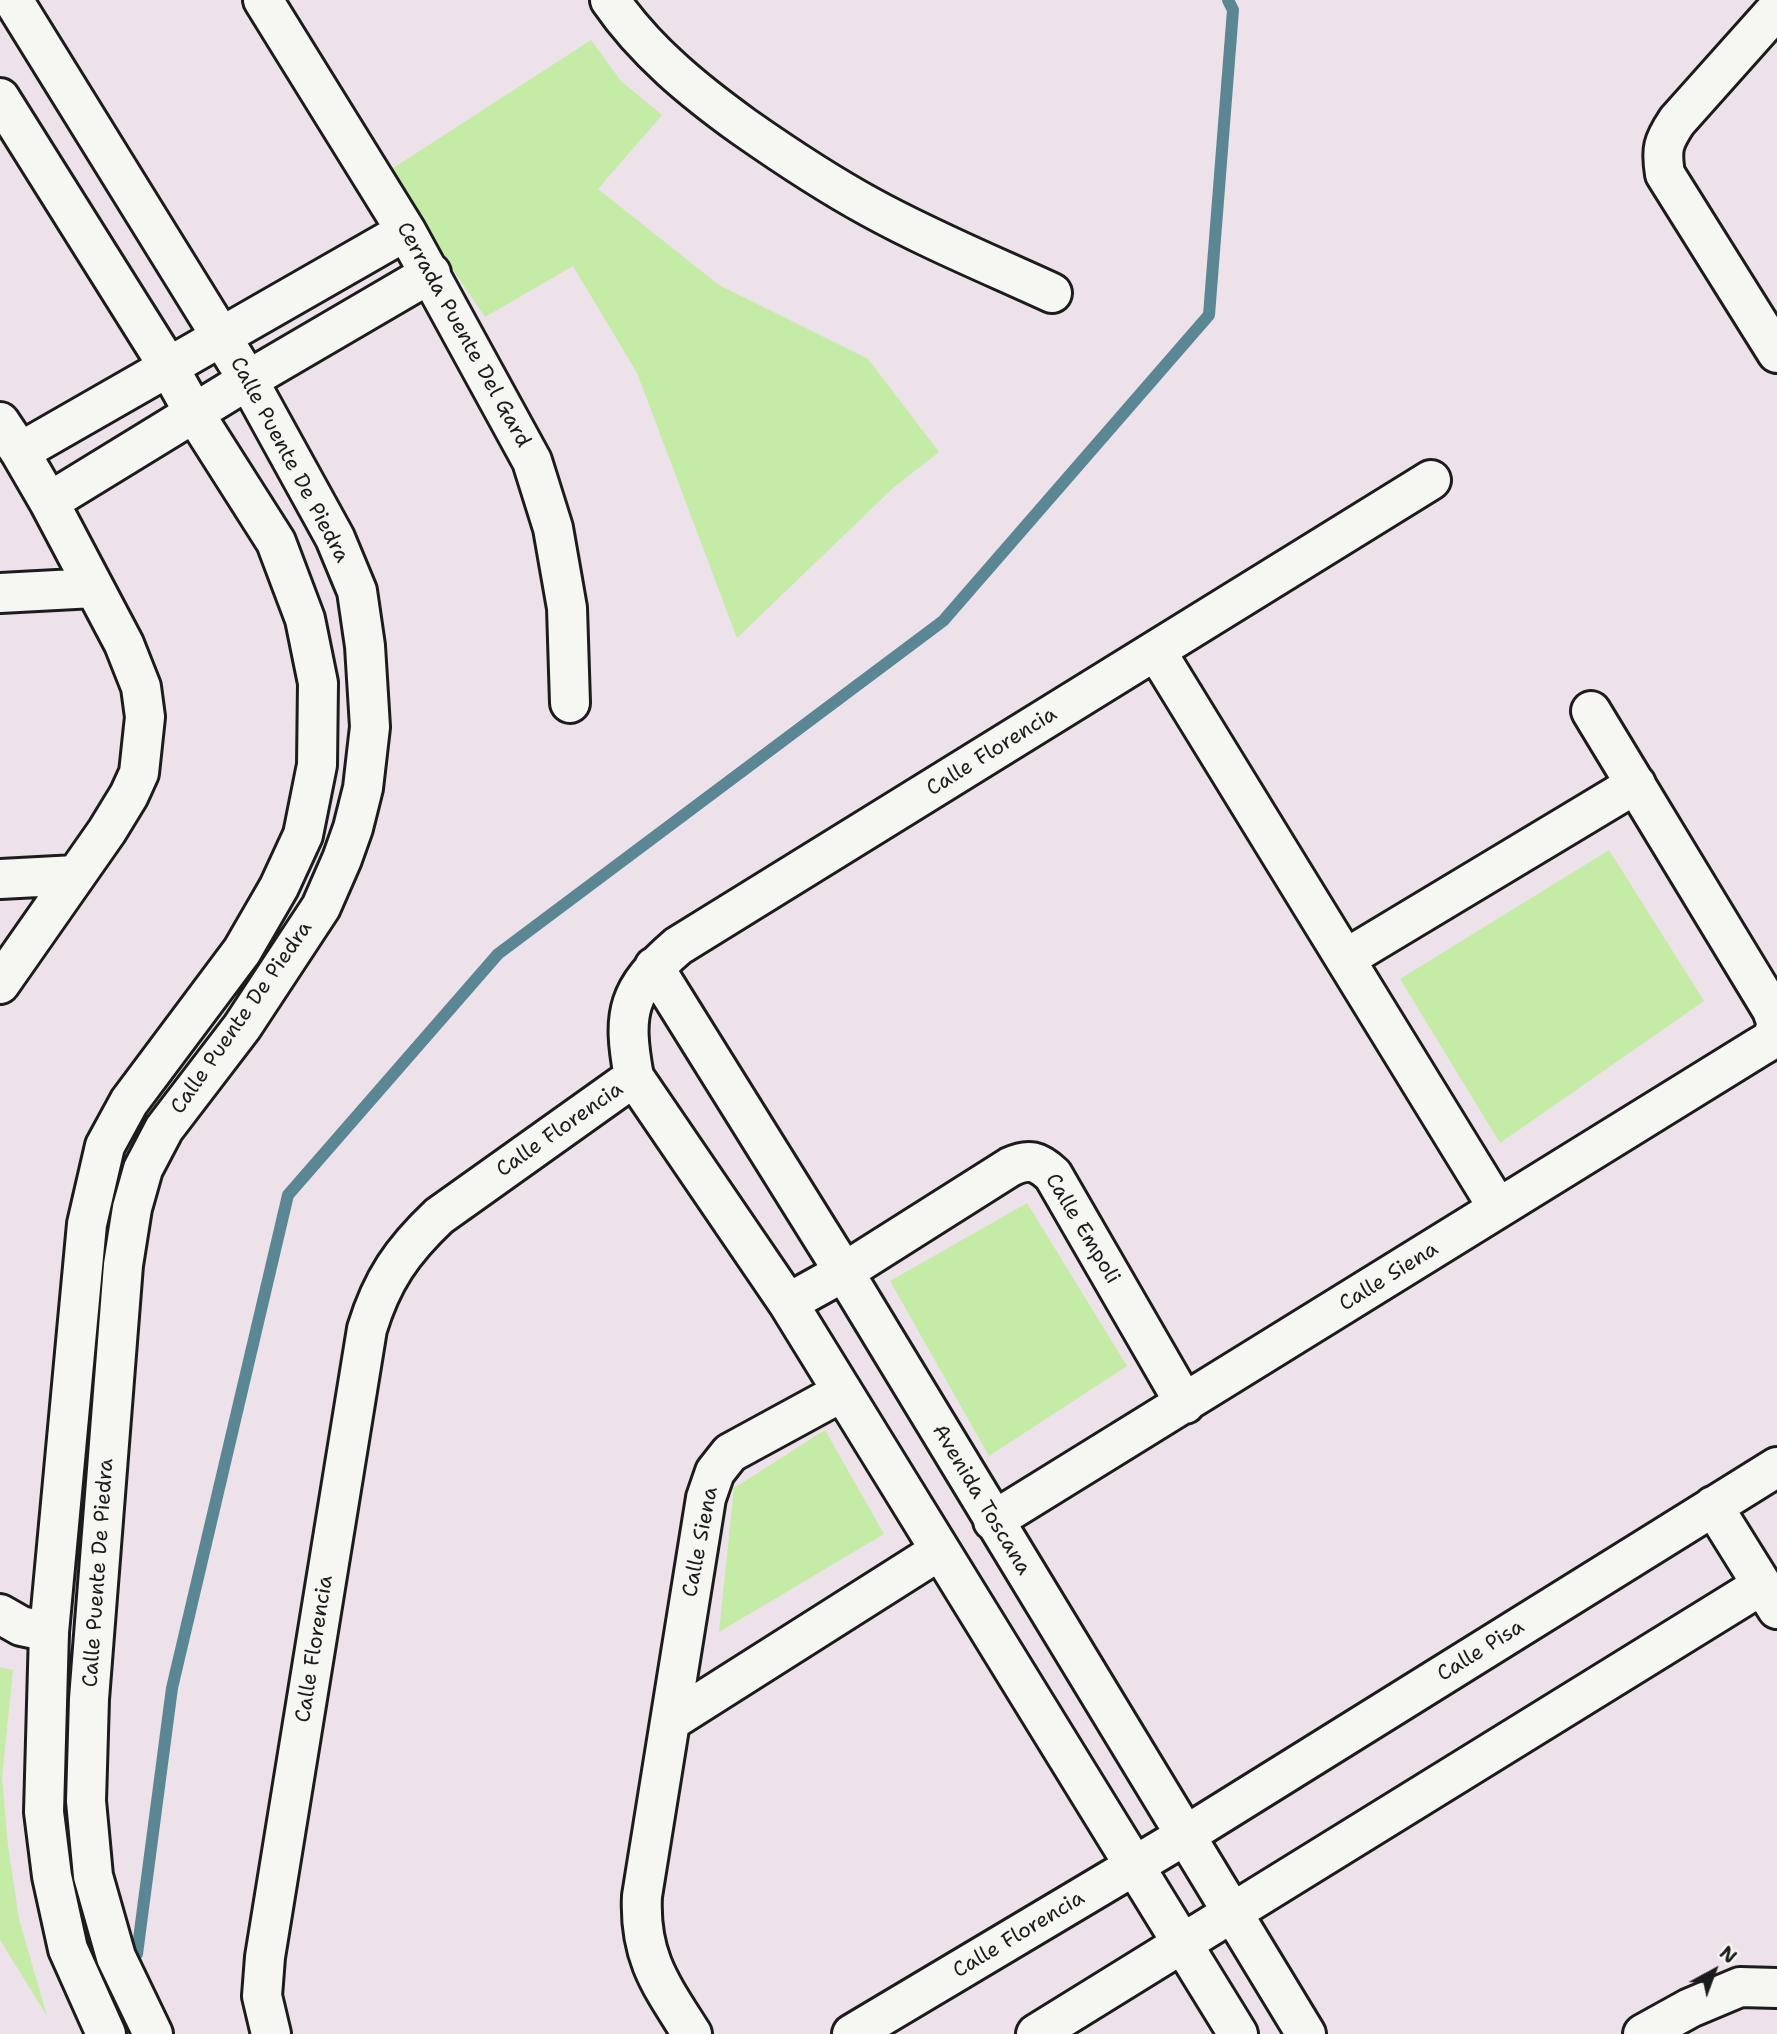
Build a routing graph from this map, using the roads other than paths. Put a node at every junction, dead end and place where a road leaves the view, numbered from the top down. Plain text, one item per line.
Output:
1 (13, 0) edge
2 (263, 0) edge
3 (610, 0) edge
4 (1777, 9) edge
5 (0, 98) edge
6 (406, 230) junction
7 (431, 273) junction
8 (1052, 293) dead end
9 (221, 337) junction
10 (1777, 354) edge
11 (168, 366) junction
12 (248, 380) junction
13 (194, 414) junction
14 (10, 437) edge
15 (1431, 480) dead end
16 (48, 502) junction
17 (94, 587) junction
18 (0, 593) edge
19 (1156, 650) junction
20 (570, 703) dead end
21 (1591, 711) dead end
22 (1636, 784) junction
23 (76, 875) junction
24 (0, 878) edge
25 (1345, 959) junction
26 (654, 967) junction
27 (0, 984) edge
28 (1777, 1025) edge
29 (634, 1077) junction
30 (105, 1146) junction
31 (143, 1169) junction
32 (1498, 1209) junction
33 (844, 1272) junction
34 (788, 1303) junction
35 (842, 1392) junction
36 (1185, 1404) junction
37 (1777, 1466) edge
38 (1713, 1506) junction
39 (993, 1521) junction
40 (939, 1551) junction
41 (1770, 1597) edge
42 (0, 1614) edge
43 (49, 1632) junction
44 (671, 1721) junction
45 (1186, 1835) junction
46 (1135, 1866) junction
47 (1233, 1913) junction
48 (1184, 1943) junction
49 (1777, 1988) edge
50 (106, 2034) edge
51 (153, 2034) edge
52 (271, 2034) edge
53 (692, 2034) edge
54 (852, 2034) edge
55 (1036, 2034) edge
56 (1238, 2034) edge
57 (1306, 2034) edge
58 (1643, 2034) edge

1 - 9 street, Calle Puente De Piedra
2 - 6 street, Cerrada Puente Del Gard
3 - 8 street
4 - 10 street
5 - 11 street, Calle Puente De Piedra
6 - 7 street, Cerrada Puente Del Gard
6 - 9 street
7 - 12 street
7 - 20 street, Cerrada Puente Del Gard
9 - 11 street
9 - 12 street, Calle Puente De Piedra
11 - 13 street, Calle Puente De Piedra
11 - 14 street
12 - 13 street
12 - 31 street, Calle Puente De Piedra
13 - 16 street
13 - 30 street, Calle Puente De Piedra
14 - 16 street
15 - 19 street, Calle Florencia
16 - 17 street
17 - 18 street
17 - 23 street
19 - 25 street
19 - 26 street, Calle Florencia
21 - 22 street, Calle Siena
22 - 25 street
22 - 28 street, Calle Siena
23 - 24 street
23 - 27 street
25 - 32 street
26 - 29 street, Calle Florencia
26 - 33 street, Avenida Toscana
28 - 32 street, Calle Siena
29 - 34 street
29 - 52 street, Calle Florencia
30 - 31 street
30 - 43 street, Calle Puente De Piedra
31 - 51 street, Calle Puente De Piedra
32 - 36 street, Calle Siena
33 - 34 street, Calle Empoli
33 - 36 street, Calle Empoli
33 - 39 street, Avenida Toscana
34 - 35 street
35 - 40 street
35 - 44 street, Calle Siena
36 - 39 street, Calle Siena
37 - 38 street, Calle Pisa
38 - 41 street
38 - 45 street, Calle Pisa
39 - 45 street, Avenida Toscana
40 - 44 street
40 - 46 street
41 - 47 street
42 - 43 street
43 - 50 street, Calle Puente De Piedra
44 - 53 street, Calle Siena
45 - 46 street, Calle Florencia
45 - 47 street, Avenida Toscana
46 - 48 street
46 - 54 street, Calle Florencia
47 - 48 street
47 - 57 street, Avenida Toscana
48 - 55 street
48 - 56 street
49 - 58 street

